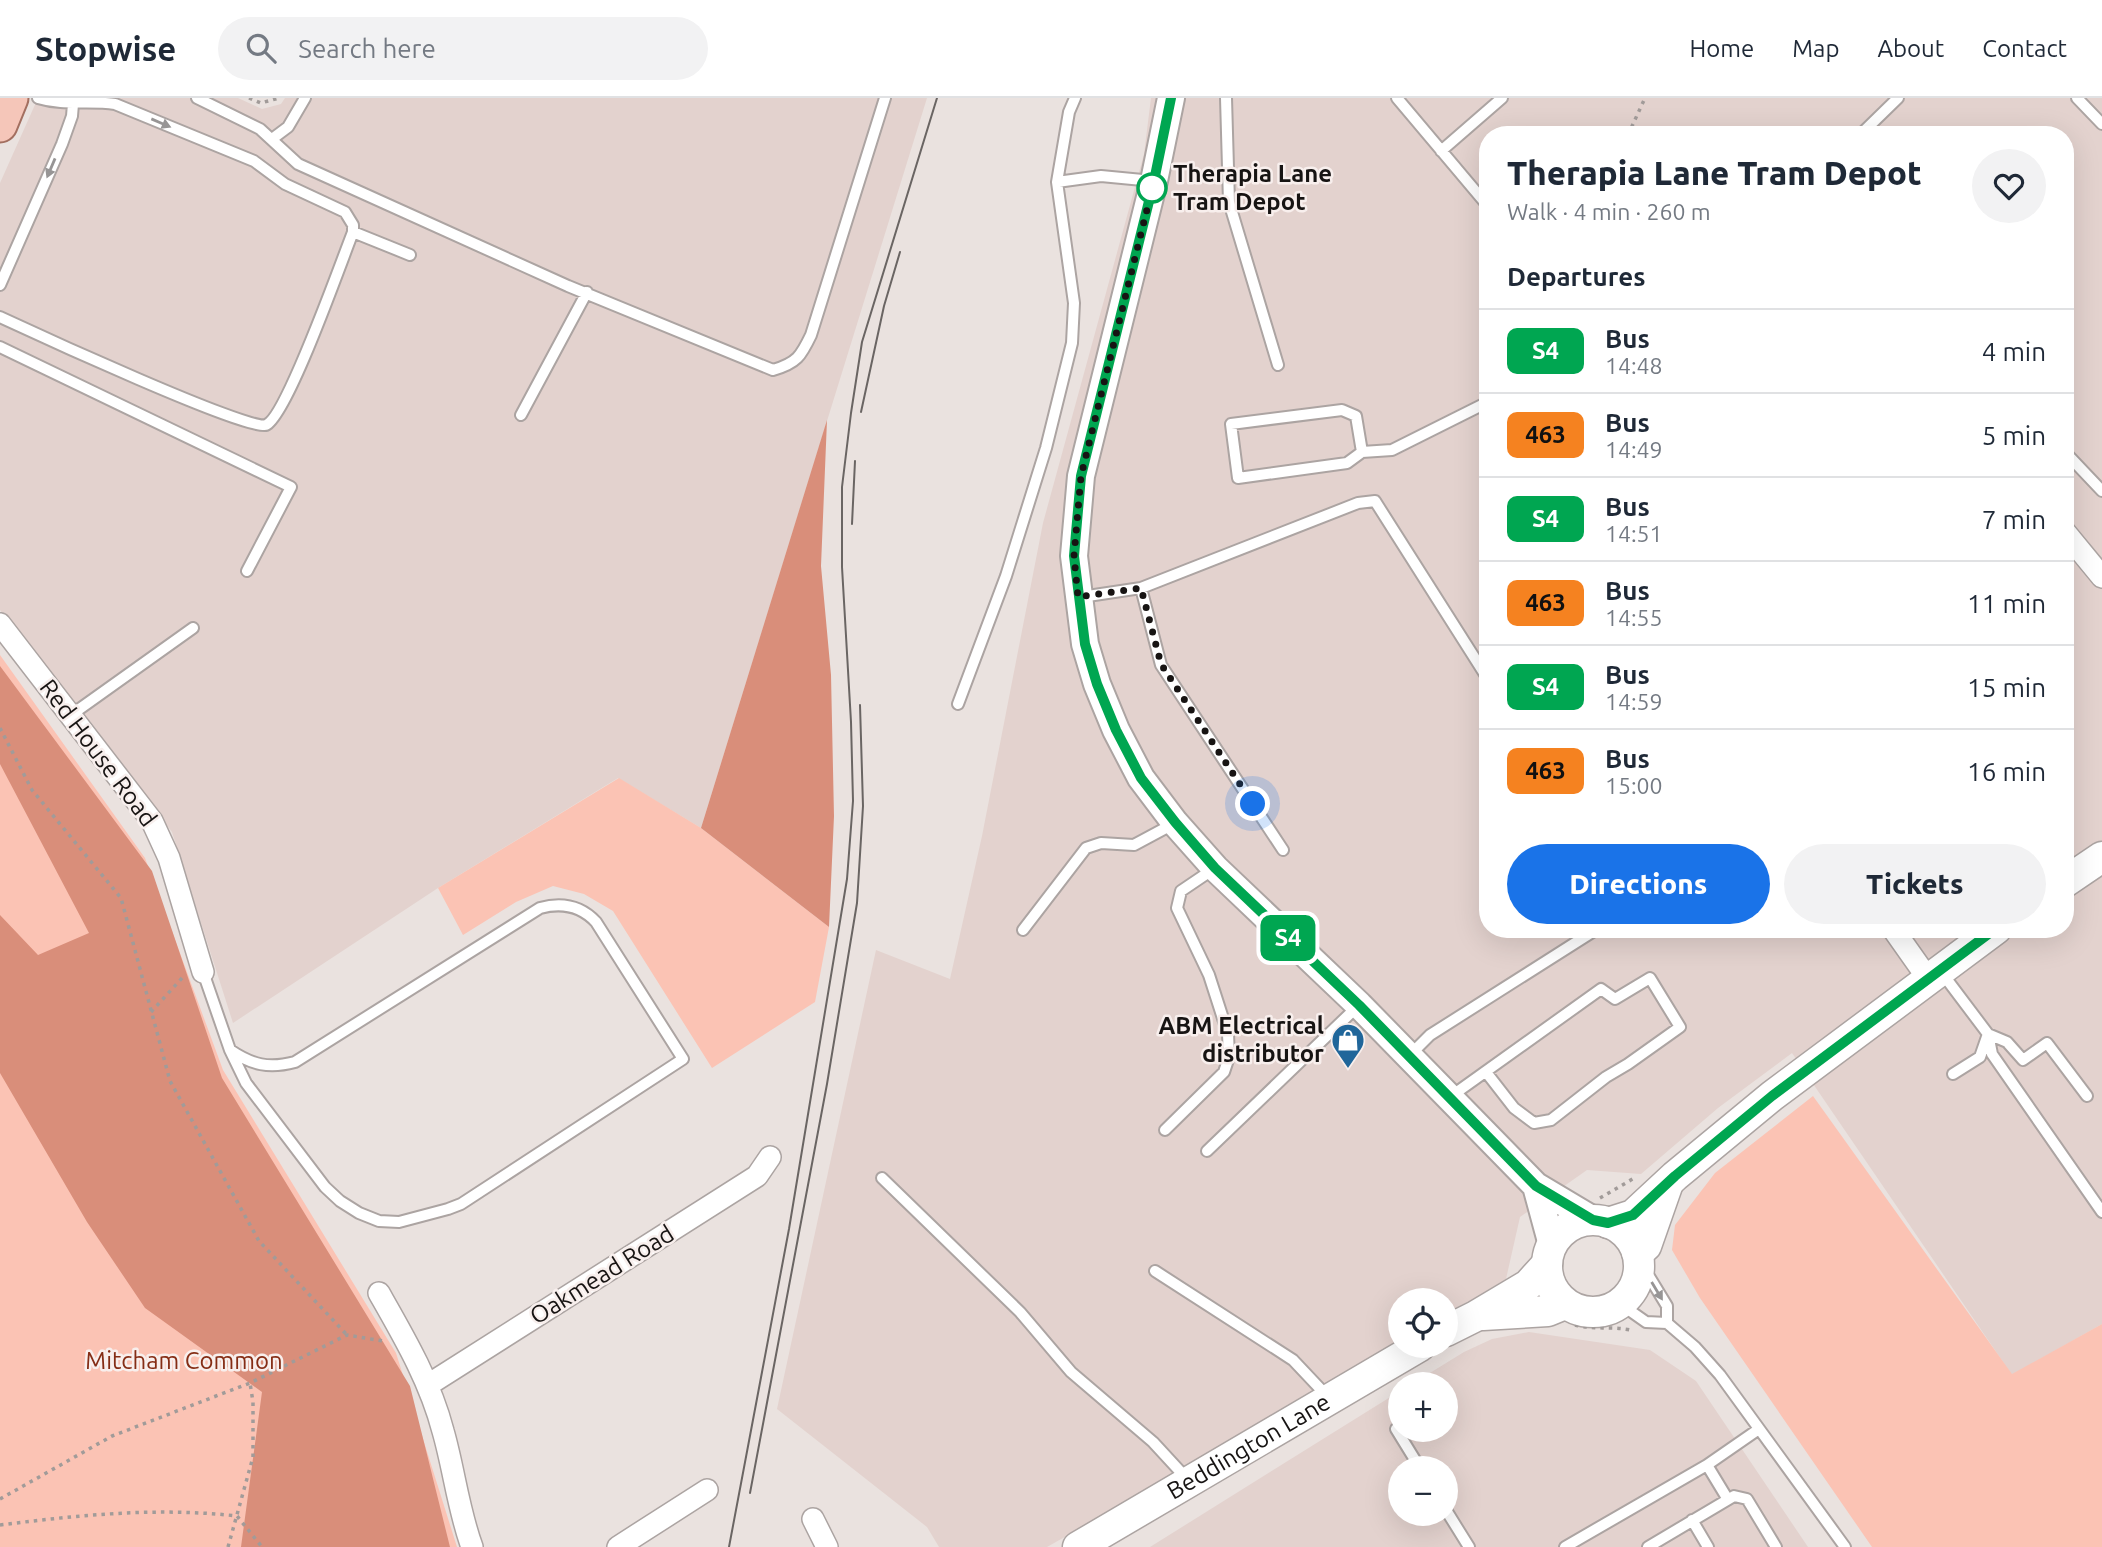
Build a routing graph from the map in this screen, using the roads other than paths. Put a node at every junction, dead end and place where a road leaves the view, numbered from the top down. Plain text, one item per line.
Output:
1 (11, 98) edge
2 (38, 98) edge
3 (197, 98) edge
4 (305, 98) edge
5 (884, 98) edge
6 (1075, 98) edge
7 (1171, 98) edge
8 (1226, 98) edge
9 (1397, 98) edge
10 (1502, 98) edge
11 (1898, 98) edge
12 (2077, 98) edge
13 (73, 104) junction
14 (2102, 124) edge
15 (0, 125) edge
16 (1869, 126) edge
17 (272, 139) junction
18 (1441, 151) junction
19 (1154, 181) junction
20 (1057, 182) junction
21 (1479, 195) edge
22 (353, 232) junction
23 (410, 255) dead end
24 (0, 285) edge
25 (587, 292) junction
26 (0, 317) edge
27 (0, 347) edge
28 (1278, 365) dead end
29 (1479, 406) edge
30 (520, 415) dead end
31 (1362, 452) junction
32 (2074, 461) edge
33 (2102, 491) edge
34 (2074, 543) edge
35 (247, 570) dead end
36 (2102, 577) edge
37 (1141, 588) junction
38 (1078, 597) junction
39 (0, 624) edge
40 (193, 628) dead end
41 (1479, 664) edge
42 (958, 704) dead end
43 (71, 715) junction
44 (1175, 822) junction
45 (1283, 850) dead end
46 (2102, 857) edge
47 (1215, 868) junction
48 (2074, 876) edge
49 (1023, 930) dead end
50 (1583, 938) edge
51 (1901, 938) edge
52 (1984, 938) edge
53 (202, 966) joint
54 (1935, 975) junction
55 (1359, 1005) junction
56 (1988, 1034) junction
57 (230, 1051) junction
58 (1409, 1056) junction
59 (1486, 1072) junction
60 (1953, 1074) dead end
61 (2087, 1096) dead end
62 (1450, 1097) junction
63 (1166, 1130) dead end
64 (1207, 1151) dead end
65 (770, 1157) dead end
66 (882, 1178) dead end
67 (1672, 1179) junction
68 (1536, 1186) junction
69 (2102, 1212) edge
70 (1598, 1215) junction
71 (1549, 1254) junction
72 (1638, 1256) junction
73 (1155, 1271) dead end
74 (379, 1293) dead end
75 (1619, 1303) junction
76 (1565, 1304) junction
77 (1476, 1316) junction
78 (1667, 1323) junction
79 (1458, 1325) edge
80 (1399, 1358) edge
81 (428, 1385) junction
82 (1329, 1399) junction
83 (1759, 1429) junction
84 (1707, 1465) junction
85 (1190, 1482) junction
86 (707, 1490) dead end
87 (1727, 1499) junction
88 (813, 1519) dead end
89 (1692, 1520) junction
90 (1456, 1526) edge
91 (471, 1547) edge
92 (618, 1547) edge
93 (827, 1547) edge
94 (1078, 1547) edge
95 (1469, 1547) edge
96 (1565, 1547) edge
97 (1648, 1547) edge
98 (1708, 1547) edge
99 (1776, 1547) edge
100 (1845, 1547) edge

1 - 15 main road
2 - 13 lane
3 - 17 lane
4 - 17 lane
5 - 25 lane
6 - 20 lane
7 - 19 street
8 - 28 lane
9 - 18 lane
10 - 18 lane
11 - 16 lane
12 - 14 lane
13 -> 22 lane
13 -> 24 lane
17 - 25 lane
18 - 21 lane
19 - 20 lane
19 - 38 street
20 - 42 lane
22 - 23 lane
22 - 26 lane
25 - 30 lane
27 - 35 lane
29 - 31 lane
31 - 31 lane
32 - 33 lane
34 - 36 street
37 - 38 lane
37 - 41 lane
37 - 45 lane
38 - 44 street
39 - 43 street, Red House Road
40 - 43 lane
43 - 53 street, Red House Road
44 - 47 street
44 - 49 lane
46 - 48 main road
47 - 55 street
47 - 63 lane
50 - 58 lane
51 - 54 street
52 - 54 main road
53 - 57 lane
54 - 56 lane
54 - 67 main road
55 - 58 street
55 - 64 lane
56 - 60 lane
56 - 61 lane
56 - 69 lane
57 - 57 lane
58 - 62 street
59 - 59 lane
59 - 62 lane
62 - 68 street
65 - 81 street, Oakmead Road
66 - 85 lane
67 - 70 main road
67 - 72 main road
68 - 70 street
68 - 71 street
70 - 71 main road
70 - 72 main road
71 - 76 main road
71 - 77 main road
72 - 75 main road
72 -> 78 lane
73 - 82 lane
74 - 81 street
75 - 76 main road
75 - 78 lane
76 - 77 main road
77 - 79 main road
78 - 83 lane
80 - 82 main road, Beddington Lane
81 - 91 street
82 - 85 main road, Beddington Lane
83 - 84 lane
83 - 100 lane
84 - 87 lane
84 - 96 lane
85 - 94 main road, Beddington Lane
86 - 92 street
87 - 89 lane
87 - 99 lane
88 - 93 street
89 - 97 lane
89 - 98 lane
90 - 95 lane

